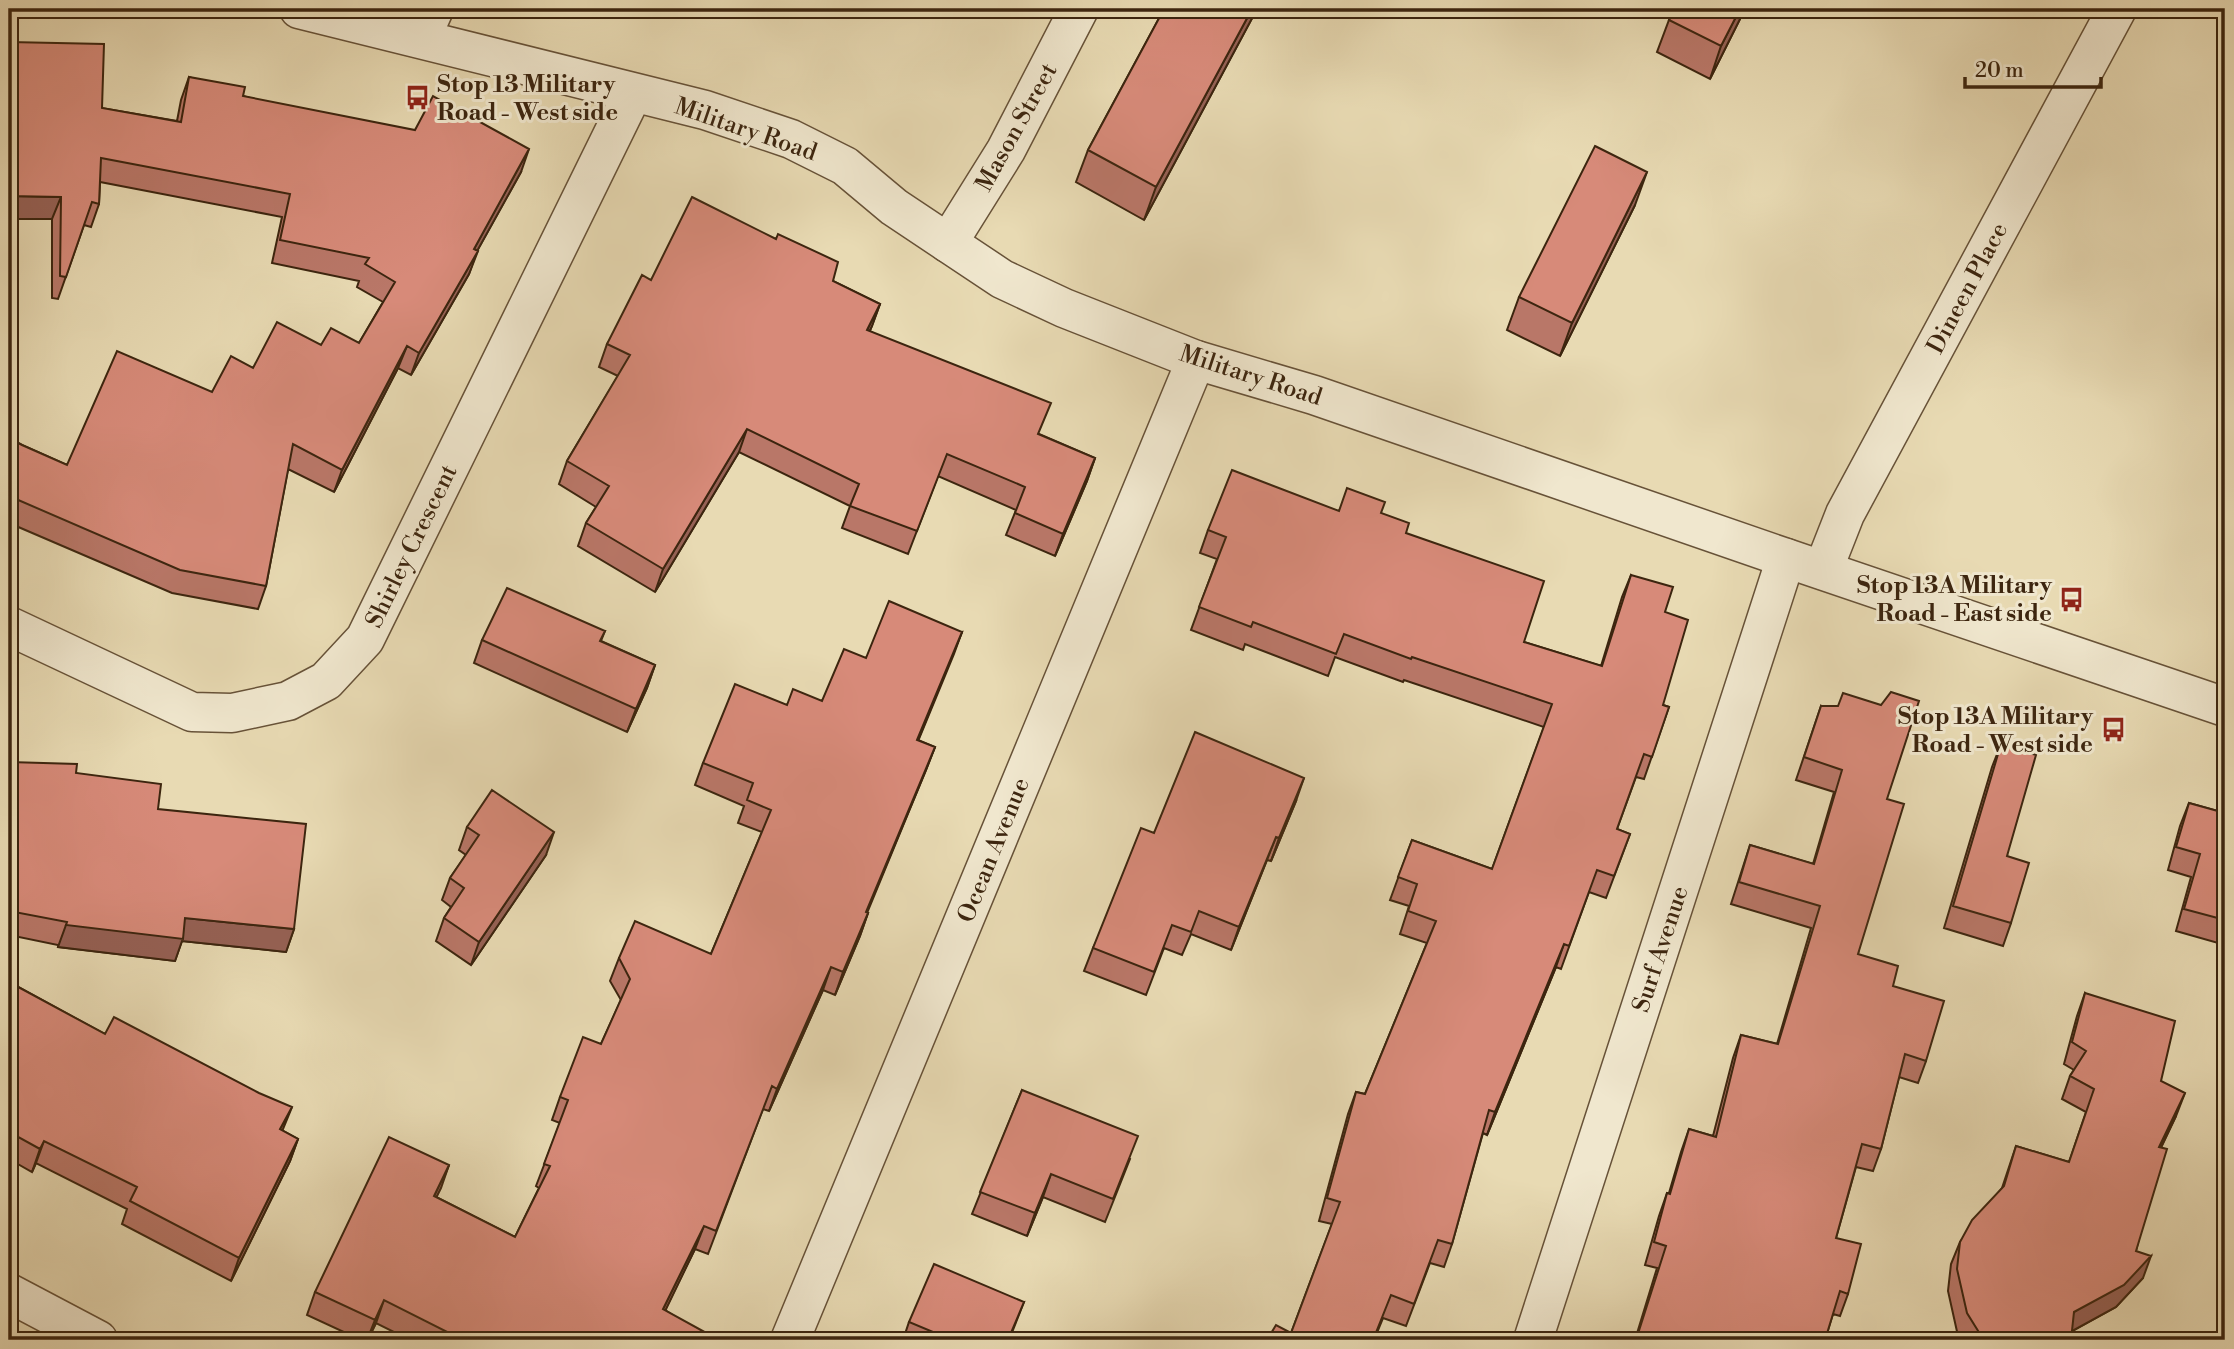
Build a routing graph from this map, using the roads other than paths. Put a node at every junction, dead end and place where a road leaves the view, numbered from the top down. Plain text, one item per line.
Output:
1 (299, 9) edge
2 (1079, 9) edge
3 (2117, 9) edge
4 (428, 23) edge
5 (633, 93) junction
6 (948, 243) junction
7 (1196, 359) junction
8 (1786, 558) junction
9 (1823, 570) junction
10 (9, 626) edge
11 (2225, 707) edge
12 (9, 1293) edge
13 (98, 1340) edge
14 (790, 1340) edge
15 (1533, 1340) edge

1 - 4 street, Military Road
2 - 6 street, Mason Street
3 - 9 street, Dineen Place
4 - 5 street, Military Road
5 - 6 street, Military Road
5 - 10 street, Shirley Crescent
6 - 7 street, Military Road
7 - 8 street, Military Road
7 - 14 street, Ocean Avenue
8 - 9 street, Military Road
8 - 15 street, Surf Avenue
9 - 11 street, Military Road
12 - 13 street

